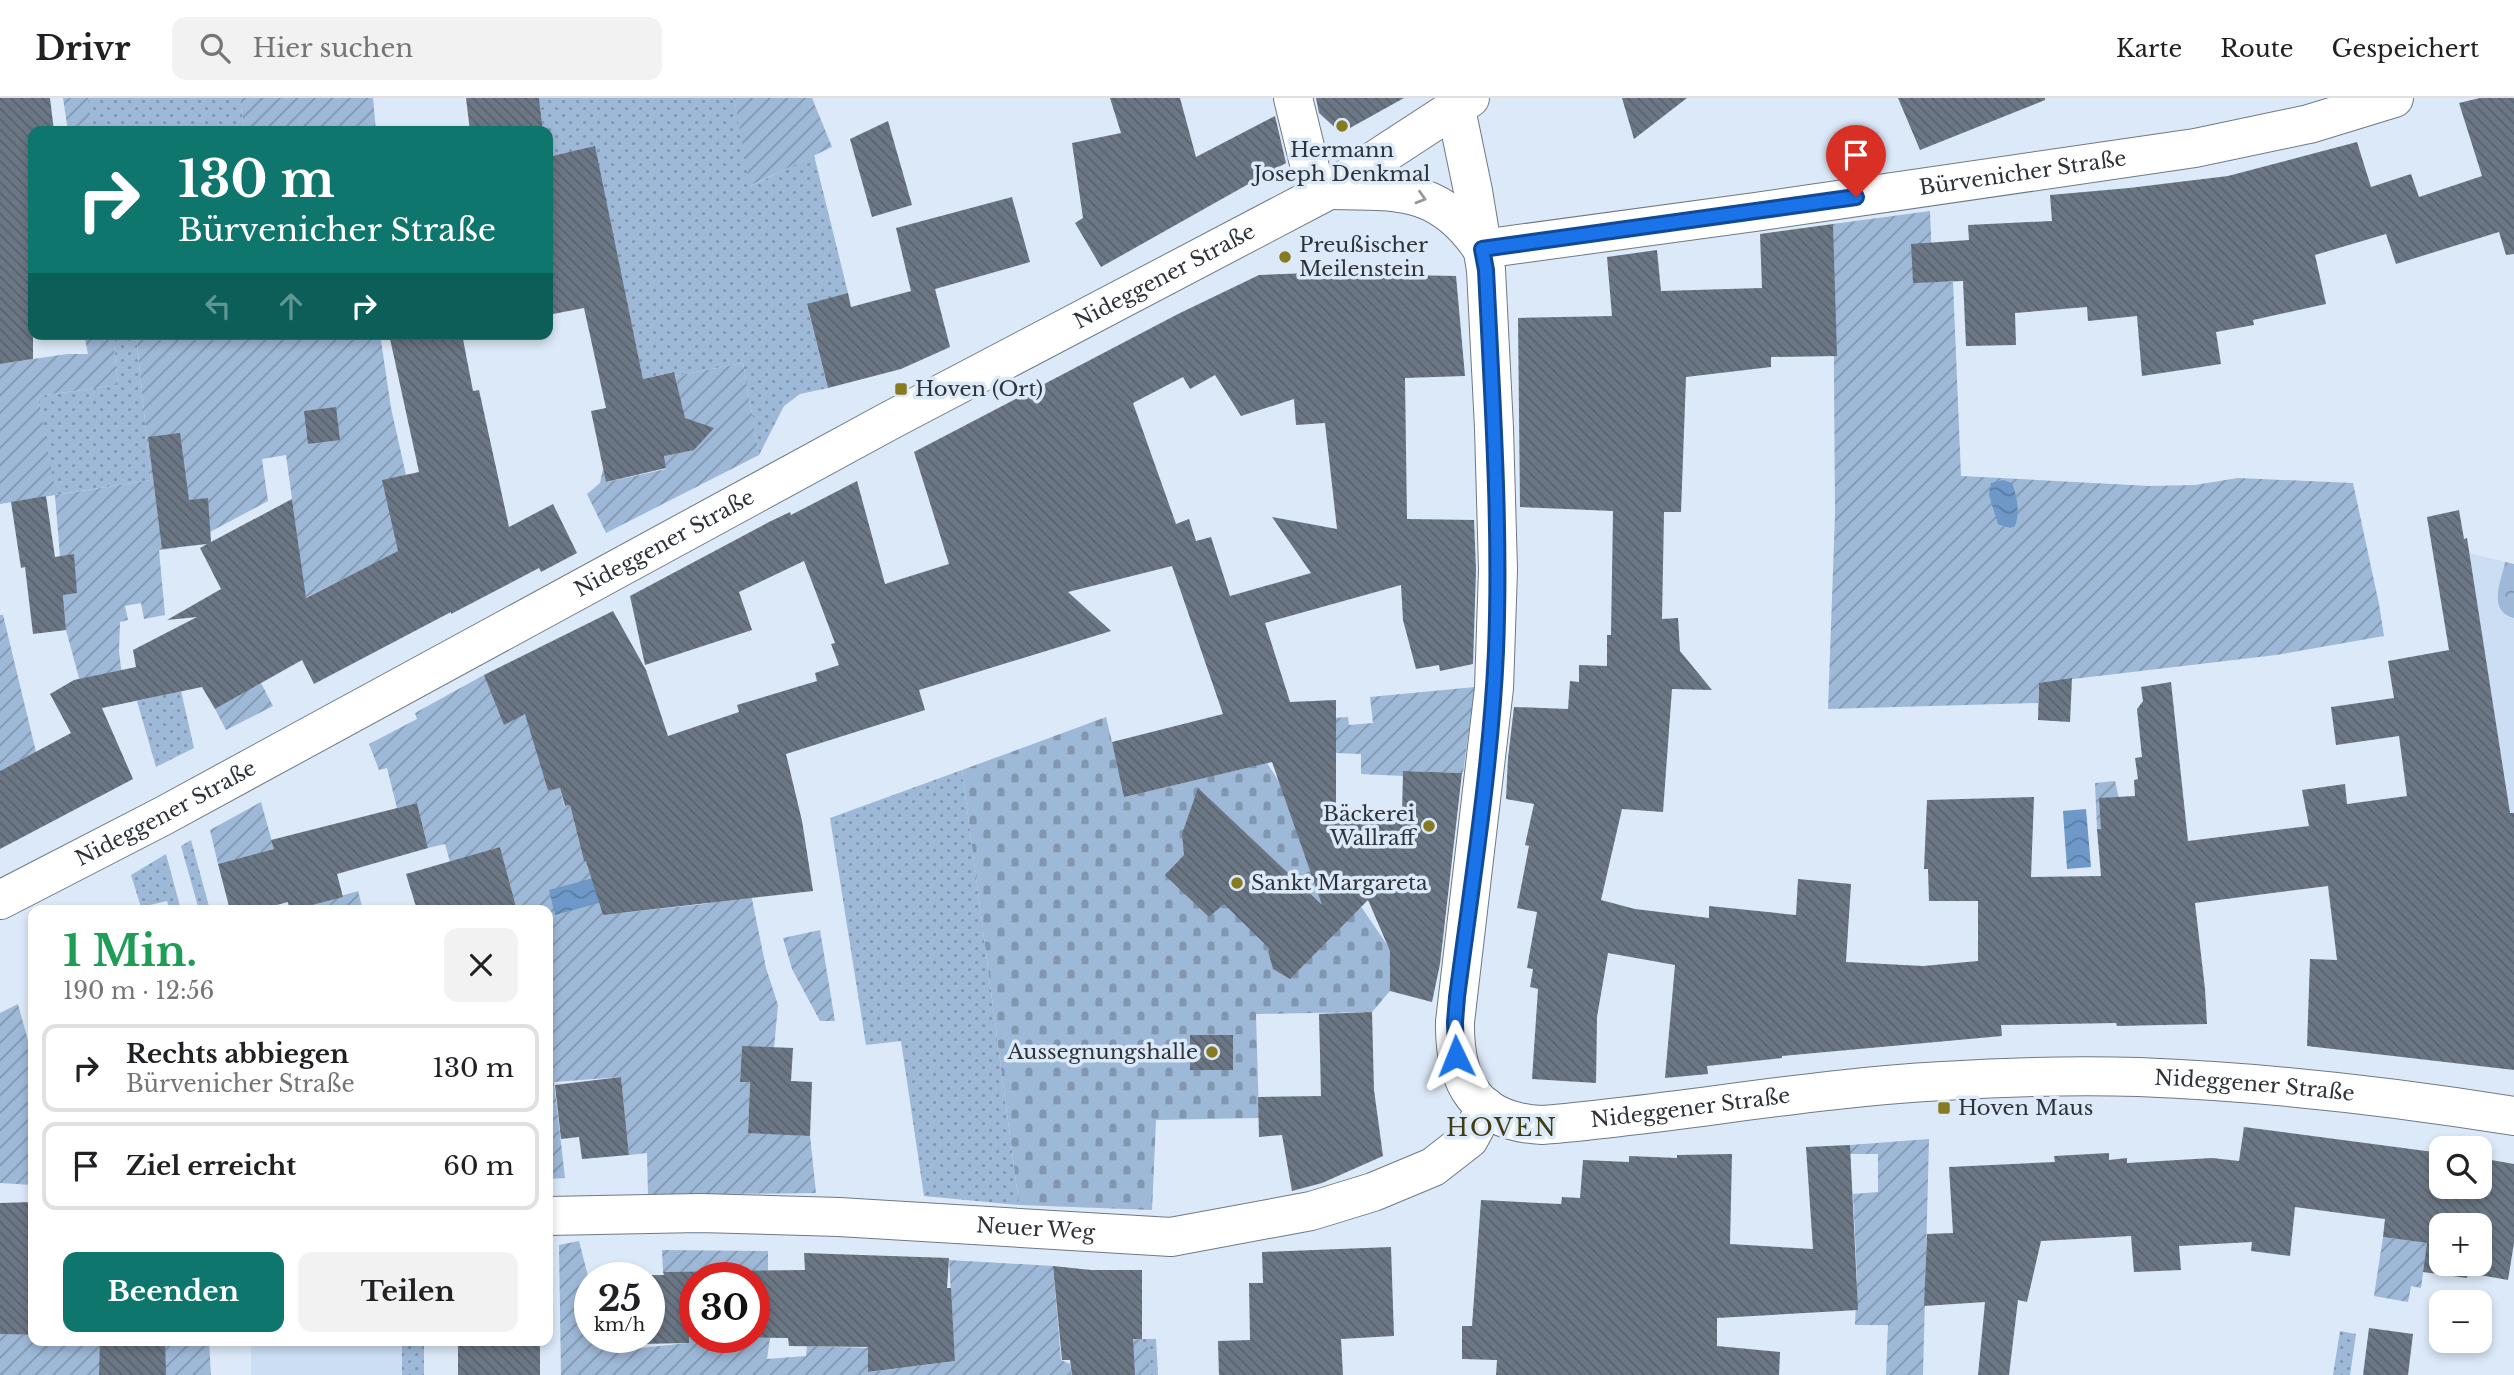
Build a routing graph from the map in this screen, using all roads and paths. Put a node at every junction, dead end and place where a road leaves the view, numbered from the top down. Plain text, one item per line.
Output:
1 (1293, 98) edge
2 (2394, 98) edge
3 (1463, 103) edge
4 (1323, 193) junction
5 (1482, 249) junction
6 (0, 900) edge
7 (1486, 1107) junction
8 (2514, 1116) edge
9 (553, 1216) edge

1 - 4 street
2 - 5 street, Bürvenicher Straße
3 - 4 street, Nideggener Straße
3 - 5 street, Nideggener Straße
4 -> 5 street
4 - 6 street, Nideggener Straße
5 - 7 street, Nideggener Straße
7 - 8 street, Nideggener Straße
7 - 9 street, Neuer Weg

